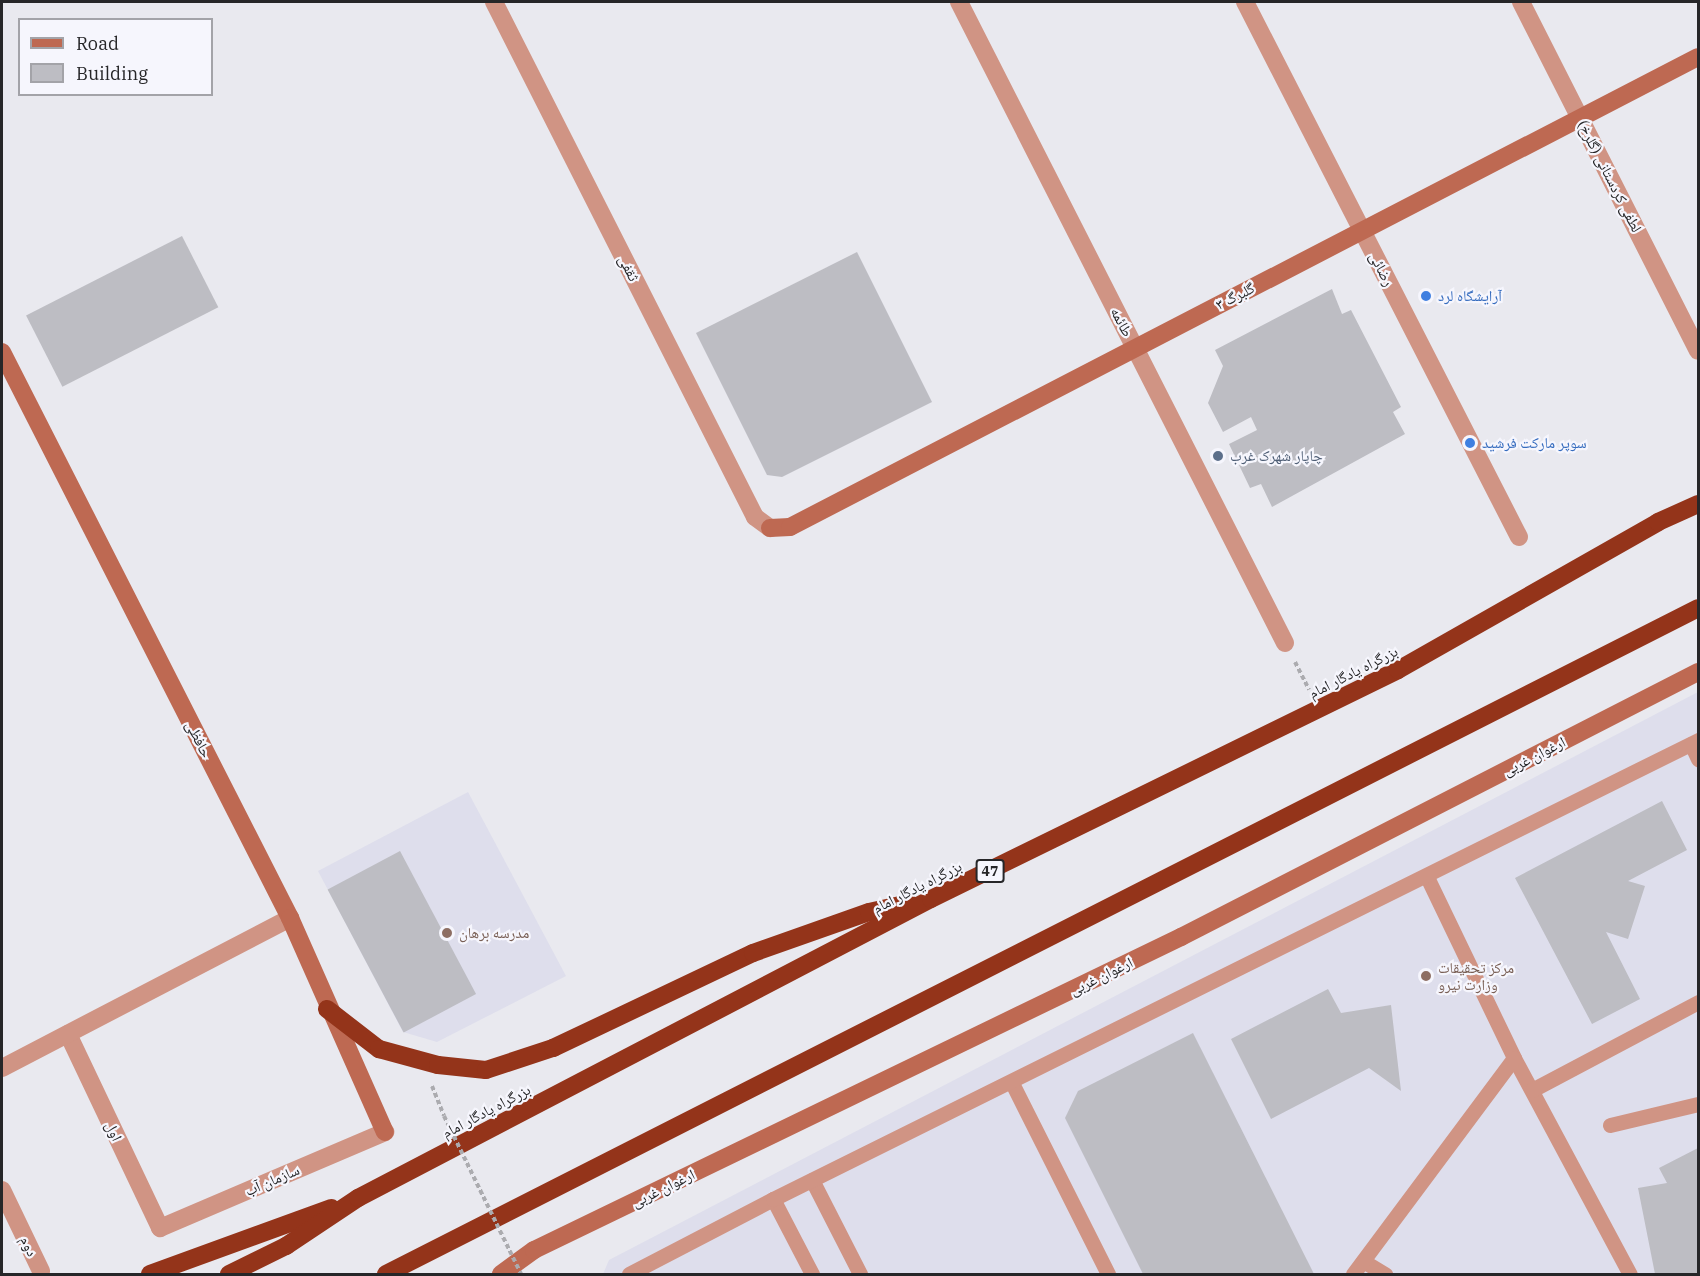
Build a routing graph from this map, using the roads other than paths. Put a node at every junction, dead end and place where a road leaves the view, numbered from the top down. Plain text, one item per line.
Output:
1 (494, 2) edge
2 (959, 2) edge
3 (1245, 2) edge
4 (1521, 2) edge
5 (1698, 57) edge
6 (1580, 118) junction
7 (1362, 231) junction
8 (1135, 348) junction
9 (1698, 351) edge
10 (2, 352) edge
11 (1698, 492) edge
12 (1698, 504) edge
13 (1658, 522) junction
14 (770, 528) joint
15 (1519, 537) dead end
16 (1698, 608) edge
17 (1285, 643) road end
18 (1698, 672) edge
19 (1695, 742) edge
20 (1698, 759) edge
21 (1427, 877) junction
22 (931, 899) junction
23 (290, 918) junction
24 (1698, 1002) edge
25 (327, 1009) junction
26 (68, 1034) junction
27 (1514, 1058) junction
28 (2, 1068) edge
29 (1012, 1083) junction
30 (1532, 1090) junction
31 (1698, 1104) edge
32 (1610, 1125) dead end
33 (385, 1132) joint
34 (812, 1180) junction
35 (2, 1190) edge
36 (358, 1198) junction
37 (773, 1199) junction
38 (159, 1228) joint
39 (1363, 1261) junction
40 (42, 1271) dead end
41 (392, 1273) edge
42 (150, 1275) edge
43 (229, 1275) edge
44 (501, 1275) edge
45 (629, 1275) edge
46 (812, 1275) edge
47 (860, 1275) edge
48 (1108, 1275) edge
49 (1353, 1275) edge
50 (1385, 1275) edge
51 (1630, 1275) edge

1 - 14 street, ثقفی
2 - 8 street, طائمه
3 - 7 street, رضائی
4 - 6 street, لطفی کردستانی (گلرخ)
5 - 6 street, گلبرگ ۳
6 - 7 street, گلبرگ ۳
6 - 9 street, لطفی کردستانی (گلرخ)
7 - 8 street, گلبرگ ۳
7 - 15 street, رضائی
8 - 14 street, گلبرگ ۳
8 - 17 street, طائمه
10 - 23 street, حافظی
11 - 13 highway
12 - 13 highway, بزرگراه یادگار امام / 47
13 - 22 highway, بزرگراه یادگار امام / 47
16 - 41 highway
18 - 44 street, ارغوان غربی
19 - 20 lane
19 - 21 lane
21 - 27 lane
21 - 29 lane
22 - 25 highway
22 - 36 highway, بزرگراه یادگار امام / 47
23 - 25 street, حافظی
23 - 26 street
24 - 30 lane
25 - 33 street, حافظی
26 - 28 street
26 - 38 street, اول
27 - 30 lane
27 - 39 lane
29 - 34 lane
29 - 48 lane
30 - 51 lane
31 - 32 lane
33 - 38 street, سازمان آب
34 - 37 lane
34 - 47 lane
35 - 40 street, دوم
36 - 42 highway
36 - 43 highway, بزرگراه یادگار امام / 47
37 - 45 lane
37 - 46 lane
39 - 49 lane
39 - 50 lane

